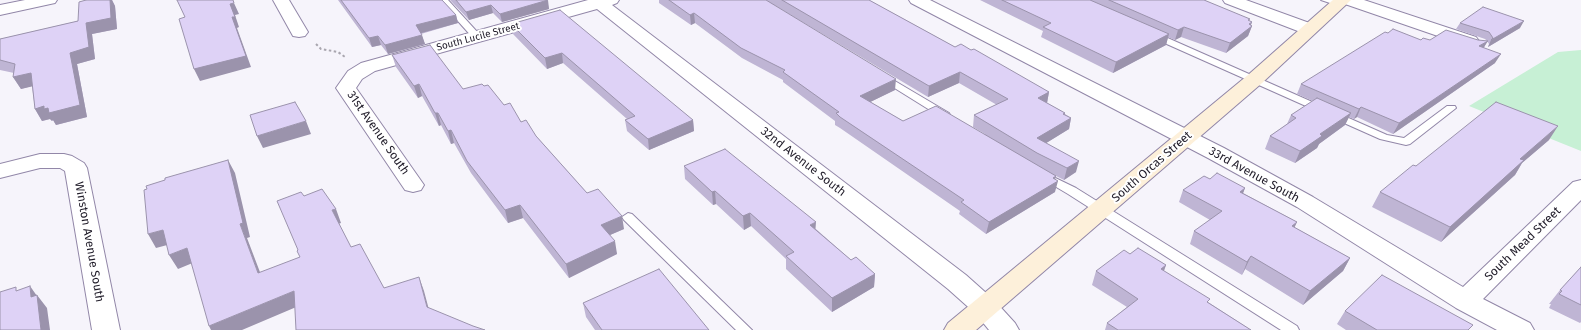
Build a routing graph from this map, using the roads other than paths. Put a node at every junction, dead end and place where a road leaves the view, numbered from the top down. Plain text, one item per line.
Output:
1 (49, 0) edge
2 (281, 0) edge
3 (443, 0) edge
4 (917, 0) edge
5 (1231, 0) edge
6 (602, 1) edge
7 (1339, 1) edge
8 (0, 10) edge
9 (1309, 29) junction
10 (299, 32) road end
11 (1146, 32) edge
12 (477, 36) junction
13 (1479, 44) edge
14 (363, 70) joint
15 (875, 72) edge
16 (1255, 80) junction
17 (1451, 108) dead end
18 (955, 122) edge
19 (1186, 138) junction
20 (0, 171) edge
21 (1036, 171) edge
22 (413, 184) dead end
23 (1581, 187) edge
24 (1102, 210) junction
25 (628, 217) dead end
26 (1465, 301) junction
27 (985, 307) junction
28 (106, 330) edge
29 (745, 330) edge
30 (958, 330) edge
31 (1005, 330) edge
32 (1292, 330) edge
33 (1520, 330) edge

1 - 8 street
2 - 10 street
3 - 12 lane
4 - 19 street, 33rd Avenue South
5 - 9 street
6 - 12 street, South Lucile Street
6 - 27 street, 32nd Avenue South
7 - 9 street, South Orcas Street
7 - 13 street
9 - 16 street, South Orcas Street
11 - 16 lane
12 - 14 street, South Lucile Street
14 - 22 street, 31st Avenue South
15 - 18 lane
16 - 17 lane
16 - 19 street, South Orcas Street
19 - 24 street, South Orcas Street
19 - 26 street, 33rd Avenue South
20 - 28 street, Winston Avenue South
21 - 24 lane
23 - 26 street, South Mead Street
24 - 27 street, South Orcas Street
24 - 32 lane
25 - 29 lane
26 - 33 street, 33rd Avenue South
27 - 30 street, South Orcas Street
27 - 31 street, 32nd Avenue South

